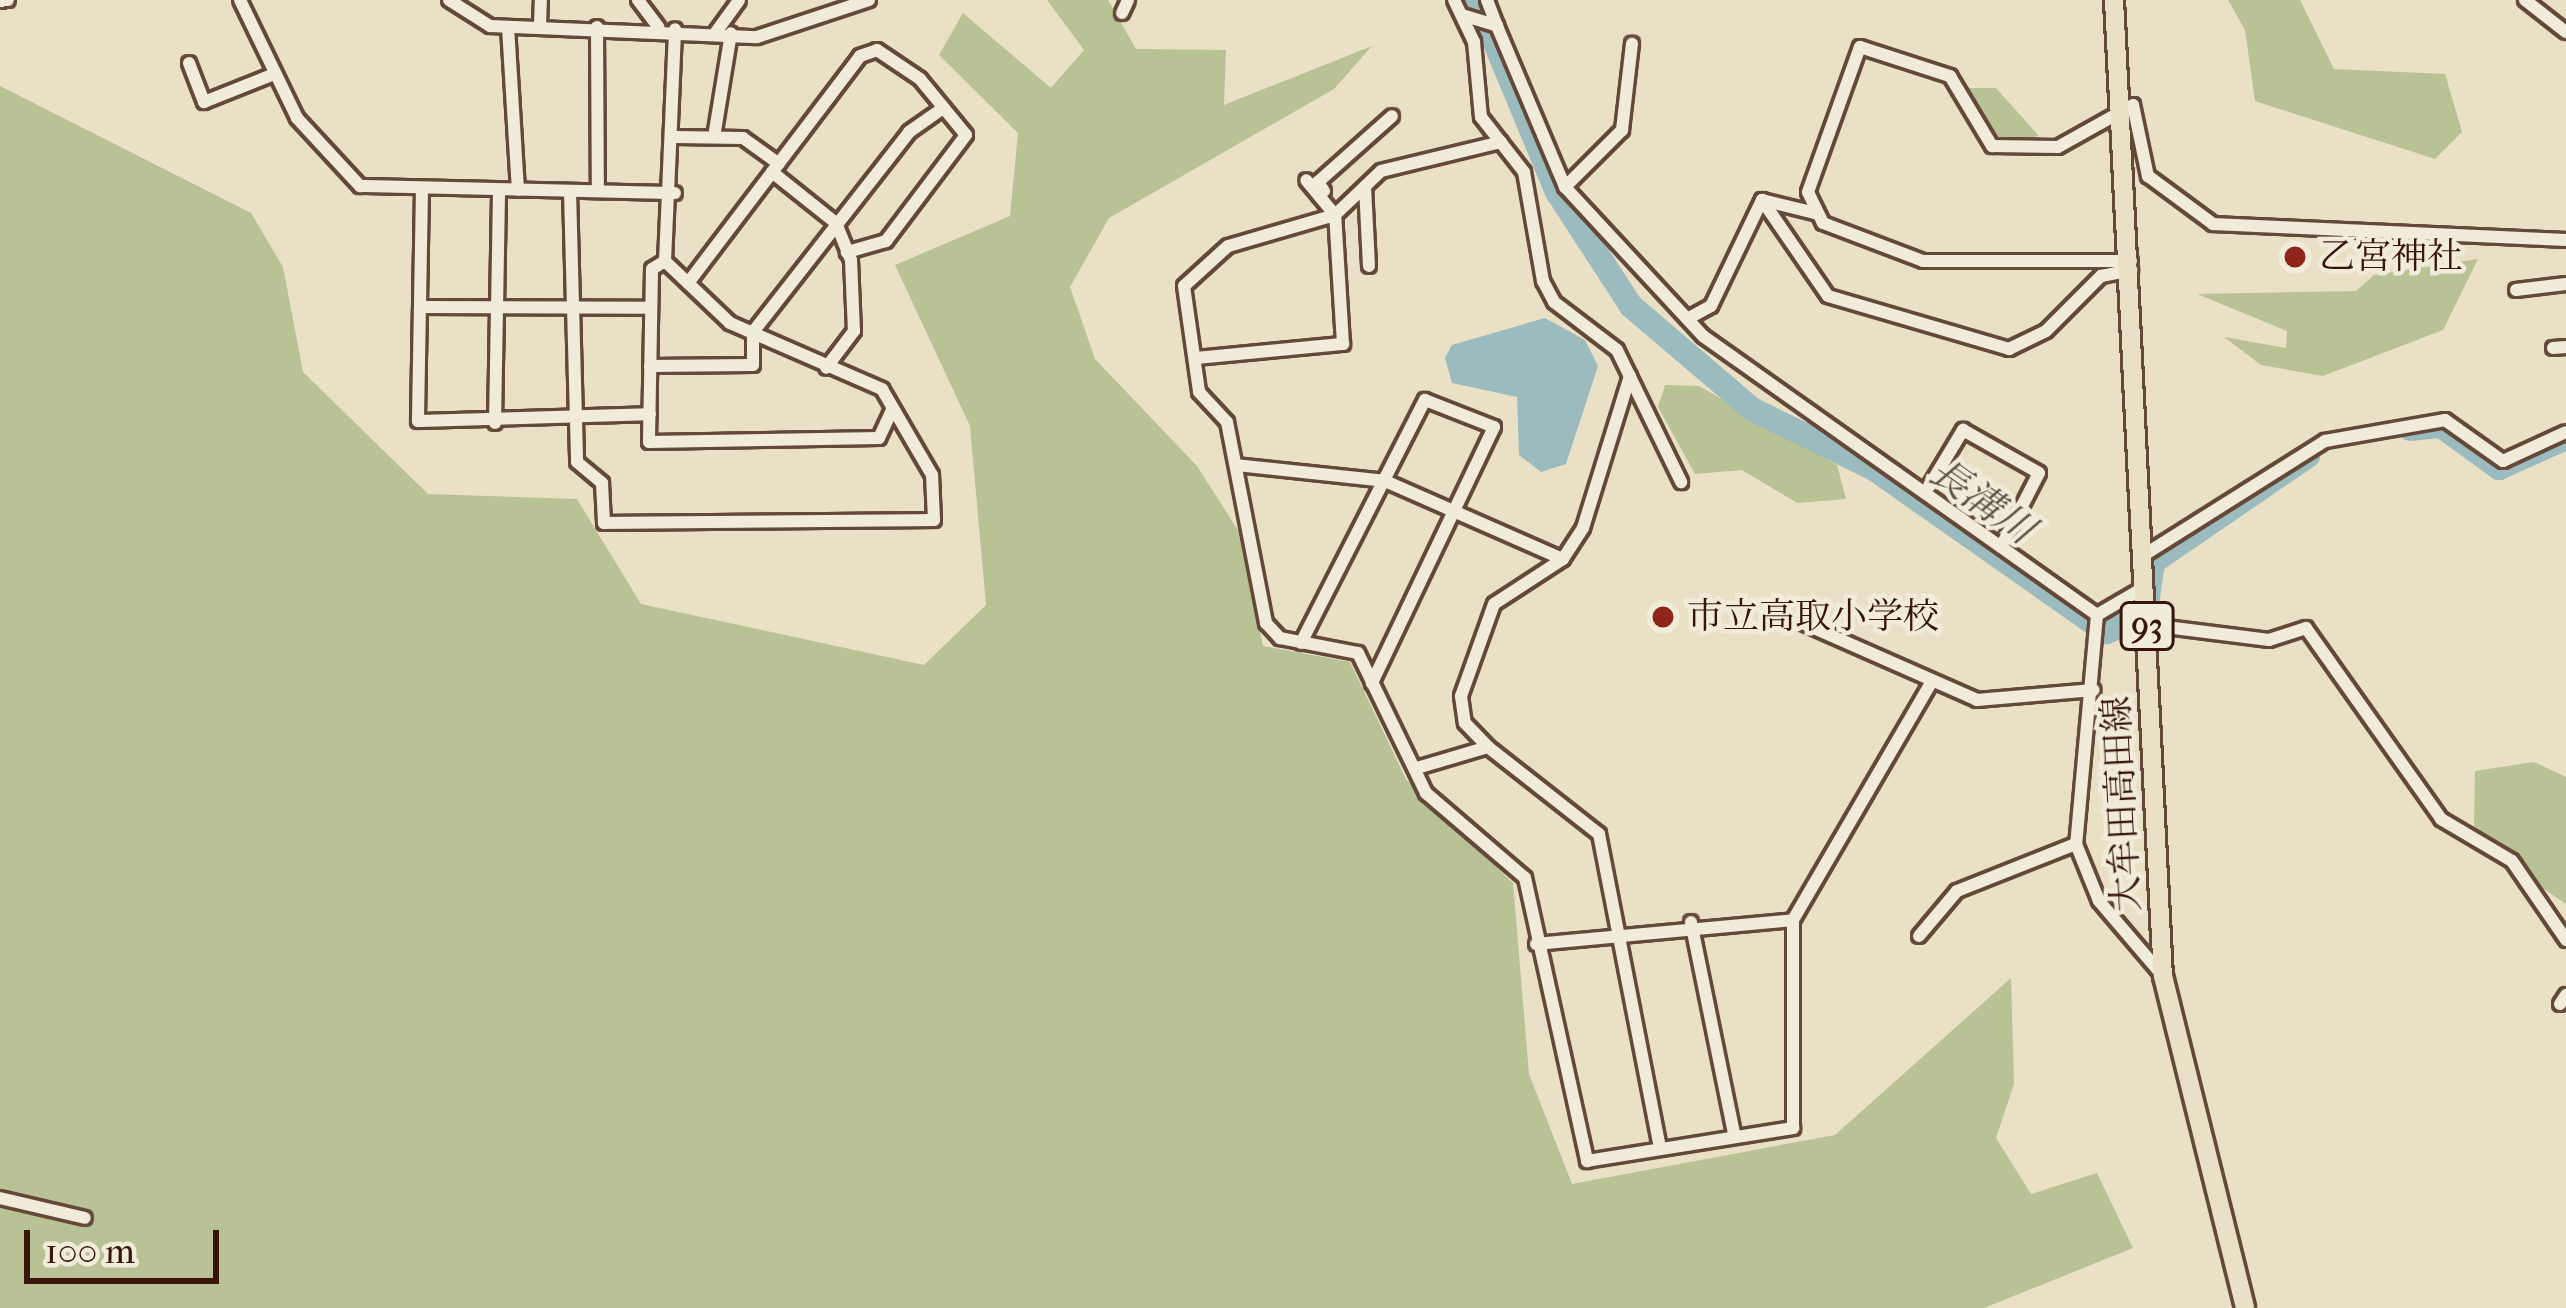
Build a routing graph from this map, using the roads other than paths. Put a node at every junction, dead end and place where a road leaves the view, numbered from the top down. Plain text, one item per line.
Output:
1 (240, 0) edge
2 (449, 0) edge
3 (541, 0) edge
4 (638, 0) edge
5 (740, 0) edge
6 (869, 0) edge
7 (1454, 0) edge
8 (1487, 0) edge
9 (2114, 0) edge
10 (2525, 0) edge
11 (471, 7) edge
12 (1462, 16) junction
13 (540, 25) junction
14 (1497, 26) junction
15 (597, 27) junction
16 (508, 28) junction
17 (659, 28) junction
18 (676, 29) junction
19 (723, 32) junction
20 (2566, 32) edge
21 (1632, 44) dead end
22 (189, 62) dead end
23 (272, 75) junction
24 (2125, 105) junction
25 (943, 108) junction
26 (1392, 116) dead end
27 (675, 137) junction
28 (714, 137) junction
29 (1501, 142) junction
30 (775, 168) junction
31 (1306, 180) dead end
32 (1365, 187) junction
33 (1564, 187) junction
34 (422, 190) junction
35 (499, 190) junction
36 (518, 190) junction
37 (570, 191) junction
38 (598, 191) junction
39 (675, 193) junction
40 (1762, 200) junction
41 (1336, 213) junction
42 (1815, 213) junction
43 (836, 223) junction
44 (2566, 240) edge
45 (847, 251) junction
46 (665, 261) junction
47 (1369, 266) dead end
48 (2132, 266) junction
49 (688, 283) junction
50 (2566, 284) edge
51 (2516, 290) dead end
52 (420, 307) junction
53 (497, 308) junction
54 (574, 308) junction
55 (650, 308) junction
56 (1689, 318) junction
57 (753, 332) junction
58 (1197, 358) junction
59 (650, 366) junction
60 (826, 368) junction
61 (1630, 376) junction
62 (892, 410) junction
63 (650, 414) junction
64 (576, 415) junction
65 (495, 423) junction
66 (2566, 433) edge
67 (1236, 465) junction
68 (1384, 481) junction
69 (1681, 482) dead end
70 (1925, 493) junction
71 (1456, 514) junction
72 (2001, 547) junction
73 (2144, 555) junction
74 (1563, 559) junction
75 (2145, 597) junction
76 (2097, 615) junction
77 (1798, 622) dead end
78 (1301, 644) junction
79 (1372, 683) junction
80 (1929, 686) junction
81 (2094, 690) junction
82 (1488, 747) junction
83 (1417, 769) junction
84 (2076, 844) junction
85 (1793, 920) junction
86 (1691, 922) junction
87 (1618, 933) junction
88 (1919, 935) dead end
89 (2566, 940) edge
90 (1536, 944) junction
91 (2163, 976) junction
92 (1734, 1134) junction
93 (1660, 1148) junction
94 (0, 1198) edge
95 (85, 1218) dead end
96 (2246, 1308) edge

1 - 23 street
2 - 11 street
3 - 13 street
4 - 17 street
5 - 19 street
6 - 19 street
7 - 12 street
8 - 14 street
9 - 24 main road, 大牟田高田線 / 93
10 - 20 street
11 - 16 street
12 - 14 street
12 - 29 street
13 - 15 street
13 - 16 street
14 - 33 street
15 - 17 street
15 - 38 street
16 - 36 street
17 - 18 street
18 - 19 street
18 - 27 street
19 - 28 street
21 - 33 street
22 - 23 street
23 - 34 street
24 - 42 street
24 - 44 street
24 - 48 main road, 大牟田高田線 / 93
25 - 30 street
25 - 43 street
25 - 45 street
26 - 41 street
27 - 28 street
27 - 39 street
28 - 30 street
29 - 32 street
29 - 61 street
30 - 43 street
30 - 49 street
31 - 41 street
32 - 41 street
32 - 47 street
33 - 56 street
34 - 35 street
34 - 52 street
35 - 36 street
35 - 53 street
36 - 37 street
37 - 38 street
37 - 54 street
38 - 39 street
39 - 46 street
40 - 42 street
40 - 48 street
40 - 56 street
41 - 58 street
41 - 58 street
42 - 48 street
43 - 45 street
43 - 57 street
45 - 60 street
46 - 49 street
46 - 55 street
48 - 73 main road, 大牟田高田線 / 93
49 - 57 street
50 - 51 street
52 - 53 street
52 - 65 street
53 - 54 street
53 - 65 street
54 - 55 street
54 - 64 street
55 - 59 street
56 - 70 street
57 - 59 street
57 - 60 street
58 - 67 street
59 - 63 street
60 - 62 street
61 - 69 street
61 - 74 street
62 - 63 street
62 - 64 street
63 - 64 street
64 - 65 street
66 - 73 street
67 - 68 street
67 - 78 street
68 - 71 street
68 - 71 street
68 - 78 street
70 - 72 street
70 - 72 street
71 - 74 street
71 - 79 street
72 - 76 street
73 - 75 main road, 大牟田高田線 / 93
74 - 82 street
75 - 76 street
75 - 89 street
75 - 91 main road, 大牟田高田線 / 93
76 - 81 street
77 - 80 street
78 - 79 street
79 - 83 street
80 - 81 street
80 - 85 street
81 - 84 street
82 - 83 street
82 - 87 street
83 - 90 street
84 - 88 street
84 - 91 street
85 - 86 street
85 - 92 street
86 - 87 street
86 - 92 street
87 - 90 street
87 - 93 street
90 - 93 street
91 - 96 main road, 大牟田高田線 / 93
92 - 93 street
94 - 95 street

